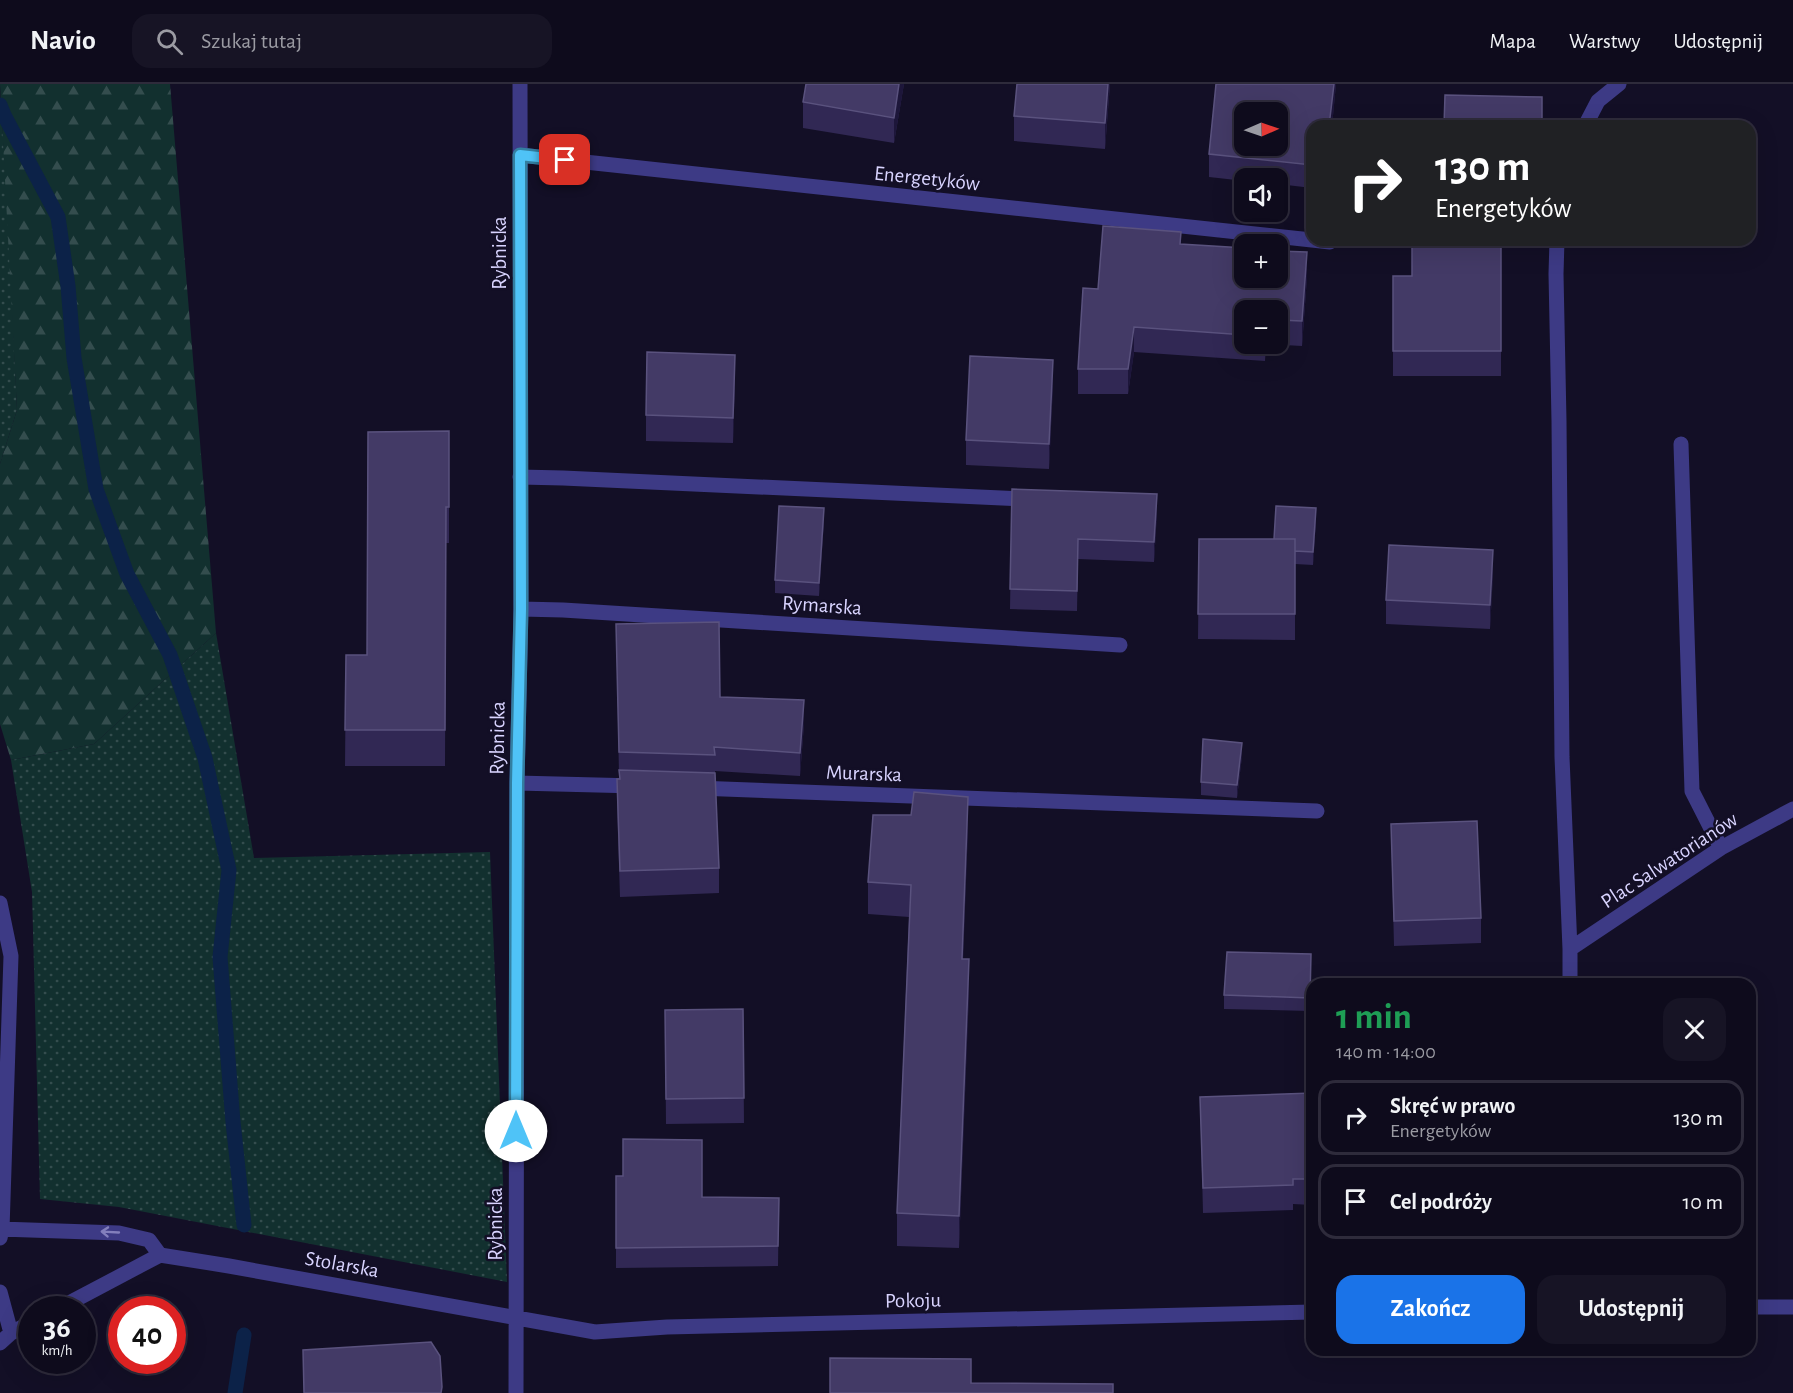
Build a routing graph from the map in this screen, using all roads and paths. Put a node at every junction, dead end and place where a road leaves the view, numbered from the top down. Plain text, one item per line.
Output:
1 (520, 84) edge
2 (1619, 84) edge
3 (1588, 120) edge
4 (520, 155) junction
5 (1306, 239) edge
6 (1557, 246) edge
7 (1681, 444) dead end
8 (520, 477) junction
9 (1024, 498) edge
10 (521, 609) junction
11 (1120, 645) dead end
12 (517, 783) junction
13 (654, 787) edge
14 (677, 788) edge
15 (1793, 809) edge
16 (1317, 811) dead end
17 (1721, 848) junction
18 (0, 903) edge
19 (1570, 949) junction
20 (1570, 978) edge
21 (1, 1232) edge
22 (160, 1255) junction
23 (0, 1292) edge
24 (82, 1296) edge
25 (1756, 1307) edge
26 (1793, 1307) edge
27 (1306, 1312) edge
28 (516, 1317) junction
29 (18, 1330) edge
30 (5, 1338) edge
31 (516, 1393) edge

1 - 4 street, Rybnicka
2 - 3 street
4 - 5 street, Energetyków
4 - 8 street, Rybnicka
6 - 19 street
7 - 17 street
8 - 9 street
8 - 10 street, Rybnicka
10 - 11 street, Rymarska
10 - 12 street, Rybnicka
12 - 13 street
12 - 28 street, Rybnicka
14 - 16 street, Murarska
15 - 17 street, Plac Salwatorianów
17 - 19 street, Plac Salwatorianów
18 - 21 street
19 - 20 street
22 -> 21 street, Stolarska
22 - 24 street
22 - 28 street, Stolarska
23 - 30 street
25 - 26 street
27 - 28 street, Pokoju
28 - 31 street, Rybnicka
29 - 30 street

